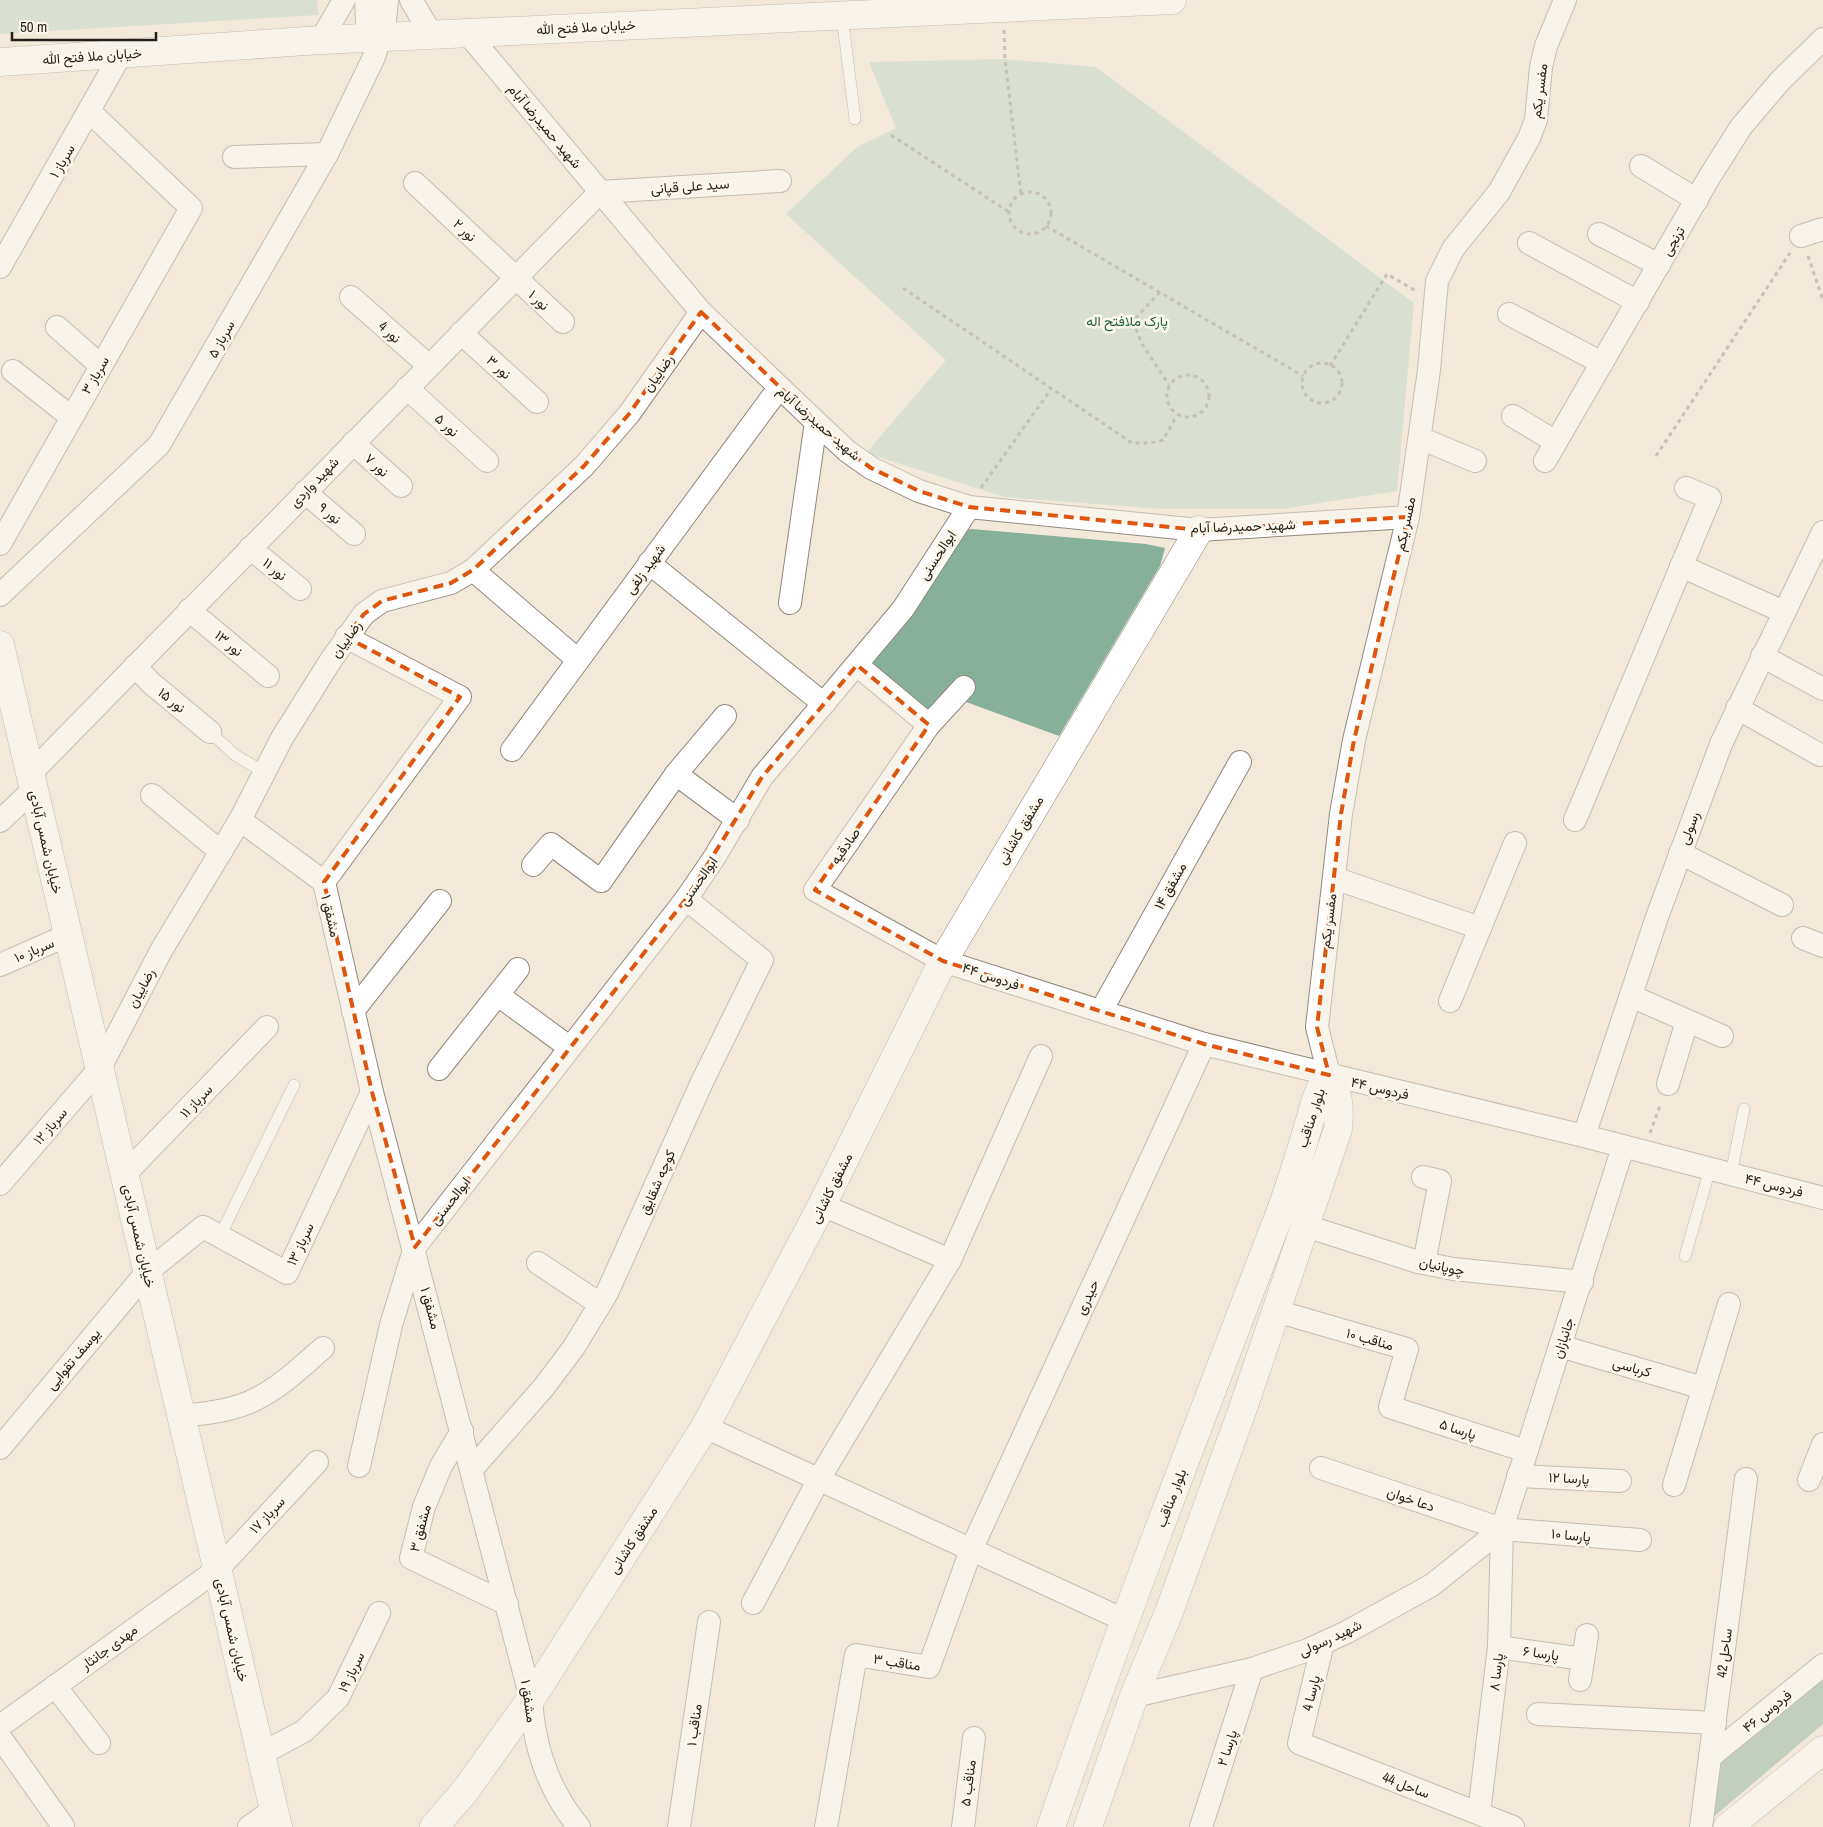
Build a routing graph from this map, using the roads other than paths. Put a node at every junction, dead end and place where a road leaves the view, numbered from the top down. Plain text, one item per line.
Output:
1 (344, 0) edge
2 (366, 0) edge
3 (387, 0) edge
4 (411, 0) edge
5 (1172, 0) edge
6 (1565, 0) edge
7 (842, 16) junction
8 (468, 34) junction
9 (432, 35) junction
10 (378, 37) junction
11 (1823, 39) edge
12 (321, 40) junction
13 (121, 54) junction
14 (0, 62) edge
15 (90, 112) junction
16 (855, 119) dead end
17 (328, 154) junction
18 (234, 157) dead end
19 (1641, 166) dead end
20 (780, 181) dead end
21 (415, 183) dead end
22 (600, 192) junction
23 (1697, 200) junction
24 (1823, 230) edge
25 (1599, 234) dead end
26 (1801, 236) road end
27 (1530, 244) dead end
28 (1659, 265) junction
29 (0, 267) edge
30 (516, 278) junction
31 (351, 297) dead end
32 (1638, 302) junction
33 (701, 312) junction
34 (1510, 314) dead end
35 (563, 322) dead end
36 (57, 327) dead end
37 (461, 333) junction
38 (1602, 363) junction
39 (100, 366) junction
40 (429, 366) junction
41 (13, 371) dead end
42 (407, 388) junction
43 (779, 388) junction
44 (537, 402) dead end
45 (1513, 416) dead end
46 (71, 417) junction
47 (816, 422) junction
48 (1420, 438) junction
49 (353, 443) junction
50 (487, 461) dead end
51 (1475, 461) dead end
52 (401, 486) dead end
53 (1686, 488) dead end
54 (305, 492) junction
55 (969, 507) junction
56 (1408, 517) junction
57 (1199, 530) junction
58 (354, 534) dead end
59 (1822, 535) edge
60 (0, 544) edge
61 (250, 548) junction
62 (649, 563) junction
63 (1681, 566) junction
64 (473, 570) junction
65 (300, 590) dead end
66 (0, 595) edge
67 (790, 603) dead end
68 (189, 610) junction
69 (1784, 612) junction
70 (346, 637) junction
71 (0, 645) edge
72 (1762, 656) junction
73 (578, 660) junction
74 (856, 665) junction
75 (135, 666) junction
76 (268, 676) dead end
77 (964, 687) dead end
78 (1823, 689) edge
79 (824, 704) junction
80 (1737, 708) junction
81 (724, 716) dead end
82 (929, 725) junction
83 (210, 732) joint
84 (512, 750) dead end
85 (1820, 756) dead end
86 (1240, 762) dead end
87 (264, 772) junction
88 (676, 774) junction
89 (32, 782) junction
90 (152, 795) dead end
91 (240, 820) junction
92 (738, 820) junction
93 (1575, 820) dead end
94 (0, 821) edge
95 (1515, 843) dead end
96 (221, 852) junction
97 (1680, 853) junction
98 (533, 865) dead end
99 (1334, 878) junction
100 (324, 882) junction
101 (686, 899) junction
102 (440, 901) dead end
103 (1782, 905) dead end
104 (1480, 928) junction
105 (68, 935) junction
106 (1803, 938) dead end
107 (1823, 946) edge
108 (943, 960) junction
109 (0, 965) edge
110 (518, 969) dead end
111 (498, 995) junction
112 (1631, 996) junction
113 (1450, 1001) dead end
114 (353, 1011) junction
115 (1101, 1011) junction
116 (1688, 1021) junction
117 (266, 1027) dead end
118 (1722, 1036) dead end
119 (1204, 1044) junction
120 (569, 1047) junction
121 (1041, 1056) dead end
122 (100, 1068) junction
123 (440, 1069) dead end
124 (1329, 1075) junction
125 (1668, 1084) road end
126 (294, 1085) dead end
127 (372, 1092) junction
128 (1744, 1109) dead end
129 (1584, 1136) junction
130 (1633, 1149) junction
131 (1710, 1169) junction
132 (124, 1174) junction
133 (1731, 1174) junction
134 (1423, 1177) dead end
135 (0, 1184) edge
136 (1823, 1198) edge
137 (822, 1206) junction
138 (1306, 1226) junction
139 (220, 1236) junction
140 (415, 1247) junction
141 (1685, 1256) dead end
142 (950, 1260) junction
143 (538, 1263) dead end
144 (1424, 1263) junction
145 (146, 1272) junction
146 (1582, 1282) junction
147 (600, 1304) junction
148 (1729, 1304) dead end
149 (1276, 1311) junction
150 (1560, 1346) junction
151 (323, 1348) dead end
152 (1703, 1388) junction
153 (1390, 1407) joint
154 (182, 1416) junction
155 (705, 1427) junction
156 (462, 1431) junction
157 (1823, 1444) edge
158 (0, 1448) edge
159 (1526, 1451) junction
160 (317, 1462) dead end
161 (359, 1466) dead end
162 (1321, 1468) dead end
163 (472, 1469) junction
164 (1518, 1476) junction
165 (819, 1479) junction
166 (1746, 1479) dead end
167 (1808, 1480) dead end
168 (1620, 1481) dead end
169 (1674, 1485) dead end
170 (1502, 1529) junction
171 (1640, 1540) dead end
172 (971, 1550) junction
173 (218, 1569) junction
174 (752, 1603) dead end
175 (507, 1604) junction
176 (379, 1613) dead end
177 (1124, 1620) junction
178 (709, 1622) dead end
179 (1587, 1635) dead end
180 (1323, 1644) junction
181 (1499, 1647) junction
182 (1823, 1665) edge
183 (1252, 1669) junction
184 (55, 1686) junction
185 (1134, 1696) junction
186 (531, 1699) junction
187 (1538, 1714) dead end
188 (1715, 1723) junction
189 (0, 1726) edge
190 (0, 1737) edge
191 (974, 1738) dead end
192 (99, 1742) dead end
193 (1299, 1742) joint
194 (1823, 1750) edge
195 (261, 1754) junction
196 (1710, 1757) junction
197 (1479, 1813) junction
198 (276, 1818) edge
199 (63, 1826) edge
200 (249, 1827) edge
201 (434, 1827) edge
202 (579, 1827) edge
203 (679, 1827) edge
204 (826, 1827) edge
205 (963, 1827) edge
206 (1051, 1827) edge
207 (1088, 1827) edge
208 (1201, 1827) edge
209 (1513, 1827) edge
210 (1701, 1827) edge
211 (1728, 1827) edge

1 - 12 street
2 - 10 street
3 - 10 street, سرباز ۵
4 - 9 street
5 - 7 street, خیابان ملا فتح الله
6 - 48 street, مفسر یکم
7 - 8 street, خیابان ملا فتح الله
7 - 16 lane
8 - 9 street, خیابان ملا فتح الله
8 - 22 street, شهید حمیدرضا آبام
9 - 10 street, خیابان ملا فتح الله
10 - 12 street, خیابان ملا فتح الله
10 - 17 street, سرباز ۵
11 - 23 street, ترنجی
12 - 13 street, خیابان ملا فتح الله
13 - 14 street, خیابان ملا فتح الله
13 - 15 street, سرباز ۱
15 - 29 street, سرباز ۱
15 - 39 street, سرباز ۳
17 - 18 street
17 - 66 street, سرباز ۵
19 - 23 street
20 - 22 street, سید علی قپانی
21 - 30 street, نور ۲
22 - 30 street, شهید واردی
22 - 33 street, شهید حمیدرضا آبام
23 - 28 street, ترنجی
24 - 26 street
25 - 28 street
27 - 32 street
28 - 32 street, ترنجی
30 - 35 street, نور ۱
30 - 37 street, شهید واردی
31 - 40 street, نور 4
32 - 38 street, ترنجی
33 - 43 street, شهید حمیدرضا آبام
33 - 64 street, رضاییان
34 - 38 street
36 - 39 street
37 - 40 street, شهید واردی
37 - 44 street, نور ۳
38 - 45 street, ترنجی
39 - 46 street, سرباز ۳
40 - 42 street, شهید واردی
41 - 46 street
42 - 49 street, شهید واردی
42 - 50 street, نور ۵
43 - 47 street, شهید حمیدرضا آبام
43 - 62 street, شهید زلفی
46 - 60 street, سرباز ۳
47 - 55 street, شهید حمیدرضا آبام
47 - 67 street
48 - 51 street
48 - 56 street, مفسر یکم
49 - 52 street, نور ۷
49 - 54 street, شهید واردی
53 - 63 street
54 - 58 street, نور ۹
54 - 61 street, شهید واردی
55 - 57 street, شهید حمیدرضا آبام
55 - 74 street, ابوالحسنی
56 - 57 street, شهید حمیدرضا آبام
56 - 99 street, مفسر یکم
57 - 108 street, مشفق کاشانی
59 - 69 street, رسولی
61 - 65 street, نور ۱۱
61 - 68 street, شهید واردی
62 - 73 street, شهید زلفی
62 - 79 street
63 - 69 street
63 - 93 street
64 - 70 street, رضاییان
64 - 73 street
68 - 75 street, شهید واردی
68 - 76 street, نور ۱۳
69 - 72 street, رسولی
70 - 87 street, رضاییان
70 - 100 street
71 - 89 street, خیابان شمس آبادی
72 - 78 street
72 - 80 street, رسولی
73 - 84 street, شهید زلفی
74 - 79 street, ابوالحسنی
74 - 82 street
75 - 83 street, نور ۱۵
75 - 89 street, شهید واردی
77 - 82 street, صادقیه
79 - 92 street, ابوالحسنی
80 - 85 street
80 - 97 street, رسولی
81 - 88 street
82 - 108 street, صادقیه
83 - 87 lane
86 - 115 street, مشفق ۱۴
87 - 91 street, رضاییان
88 - 92 street
88 - 98 street
89 - 94 street, شهید واردی
89 - 105 street, خیابان شمس آبادی
90 - 96 street
91 - 96 street, رضاییان
91 - 100 street, مشفق ۱
92 - 101 street, ابوالحسنی
95 - 104 street
96 - 122 street, رضاییان
97 - 103 street
97 - 112 street, رسولی
99 - 104 street
99 - 124 street, مفسر یکم
100 - 114 street, مشفق ۱
101 - 120 street, ابوالحسنی
101 - 147 street, کوچه شقایق
102 - 114 street
104 - 113 street
105 - 109 street, سرباز ۱۰
105 - 122 street, خیابان شمس آبادی
106 - 107 street
108 - 115 street, فردوس ۴۴
108 - 137 street, مشفق کاشانی
110 - 111 street
111 - 120 street
111 - 123 street
112 - 116 street
112 - 129 street, رسولی
114 - 127 street, مشفق ۱
115 - 119 street, فردوس ۴۴
116 - 118 street
116 - 125 street
117 - 132 street, سرباز ۱۱
119 - 124 street, فردوس ۴۴
119 - 172 street, حیدری
120 - 140 street, ابوالحسنی
121 - 142 street
122 - 132 street, خیابان شمس آبادی
122 - 135 street, سرباز ۱۲
124 - 129 street, فردوس ۴۴
124 - 138 street, بلوار مناقب
124 - 177 street, بلوار مناقب
126 - 139 lane
127 - 139 street, سرباز ۱۳
127 - 140 street, مشفق ۱
128 - 133 lane
129 - 130 street, فردوس ۴۴
130 - 131 street, فردوس ۴۴
130 - 146 street, جانبازان
131 - 133 street, فردوس ۴۴
131 - 141 lane
132 - 145 street, خیابان شمس آبادی
133 - 136 street, فردوس ۴۴
134 - 144 street
137 - 142 street
137 - 155 street, مشفق کاشانی
138 - 144 street, چوپانیان
138 - 149 street, بلوار مناقب
139 - 145 street, سرباز ۱۳
140 - 156 street, مشفق ۱
140 - 161 street
142 - 165 street
143 - 147 street
144 - 146 street, چوپانیان
145 - 154 street, خیابان شمس آبادی
145 - 158 street, یوسف تقوایی
146 - 150 street, جانبازان
147 - 163 street, کوچه شقایق
148 - 152 street
149 - 153 street, مناقب ۱۰
149 - 185 street, بلوار مناقب
150 - 152 street, کرباسی
150 - 159 street, جانبازان
151 - 154 street
152 - 169 street
153 - 159 street, پارسا ۵
154 - 173 street, خیابان شمس آبادی
155 - 165 street
155 - 186 street, مشفق کاشانی
156 - 163 street, مشفق ۱
156 - 175 street, مشفق ۳
157 - 167 street
159 - 164 street, جانبازان
160 - 173 street, سرباز ۱۷
162 - 170 street, دعا خوان
163 - 175 street, مشفق ۱
164 - 168 street, پارسا ۱۲
164 - 170 street, جانبازان
165 - 172 street
165 - 174 street
166 - 188 street, ساحل 42
170 - 171 street, پارسا ۱۰
170 - 180 street, شهید رسولی
170 - 181 street, پارسا ۸
172 - 177 street
172 - 204 street, مناقب ۳
173 - 184 street, مهدی جانثار
173 - 195 street, خیابان شمس آبادی
175 - 186 street, مشفق ۱
176 - 195 street, سرباز ۱۹
177 - 206 street, بلوار مناقب
178 - 203 street, مناقب ۱
179 - 181 street, پارسا ۶
180 - 183 street, شهید رسولی
180 - 193 street, پارسا 4
181 - 197 street, پارسا ۸
182 - 196 street, فردوس ۴۶
183 - 185 street, شهید رسولی
183 - 208 street, پارسا ۲
184 - 189 street, مهدی جانثار
184 - 192 street
185 - 207 street, بلوار مناقب
186 - 201 street, مشفق کاشانی
186 - 202 street, مشفق ۱
187 - 188 street
188 - 196 street, ساحل 42
190 - 199 street
191 - 205 street, مناقب ۵
193 - 197 street, ساحل 44
194 - 211 street
195 - 198 street, خیابان شمس آبادی
196 - 210 street, ساحل 42
197 - 209 street, ساحل 44
198 - 200 street

